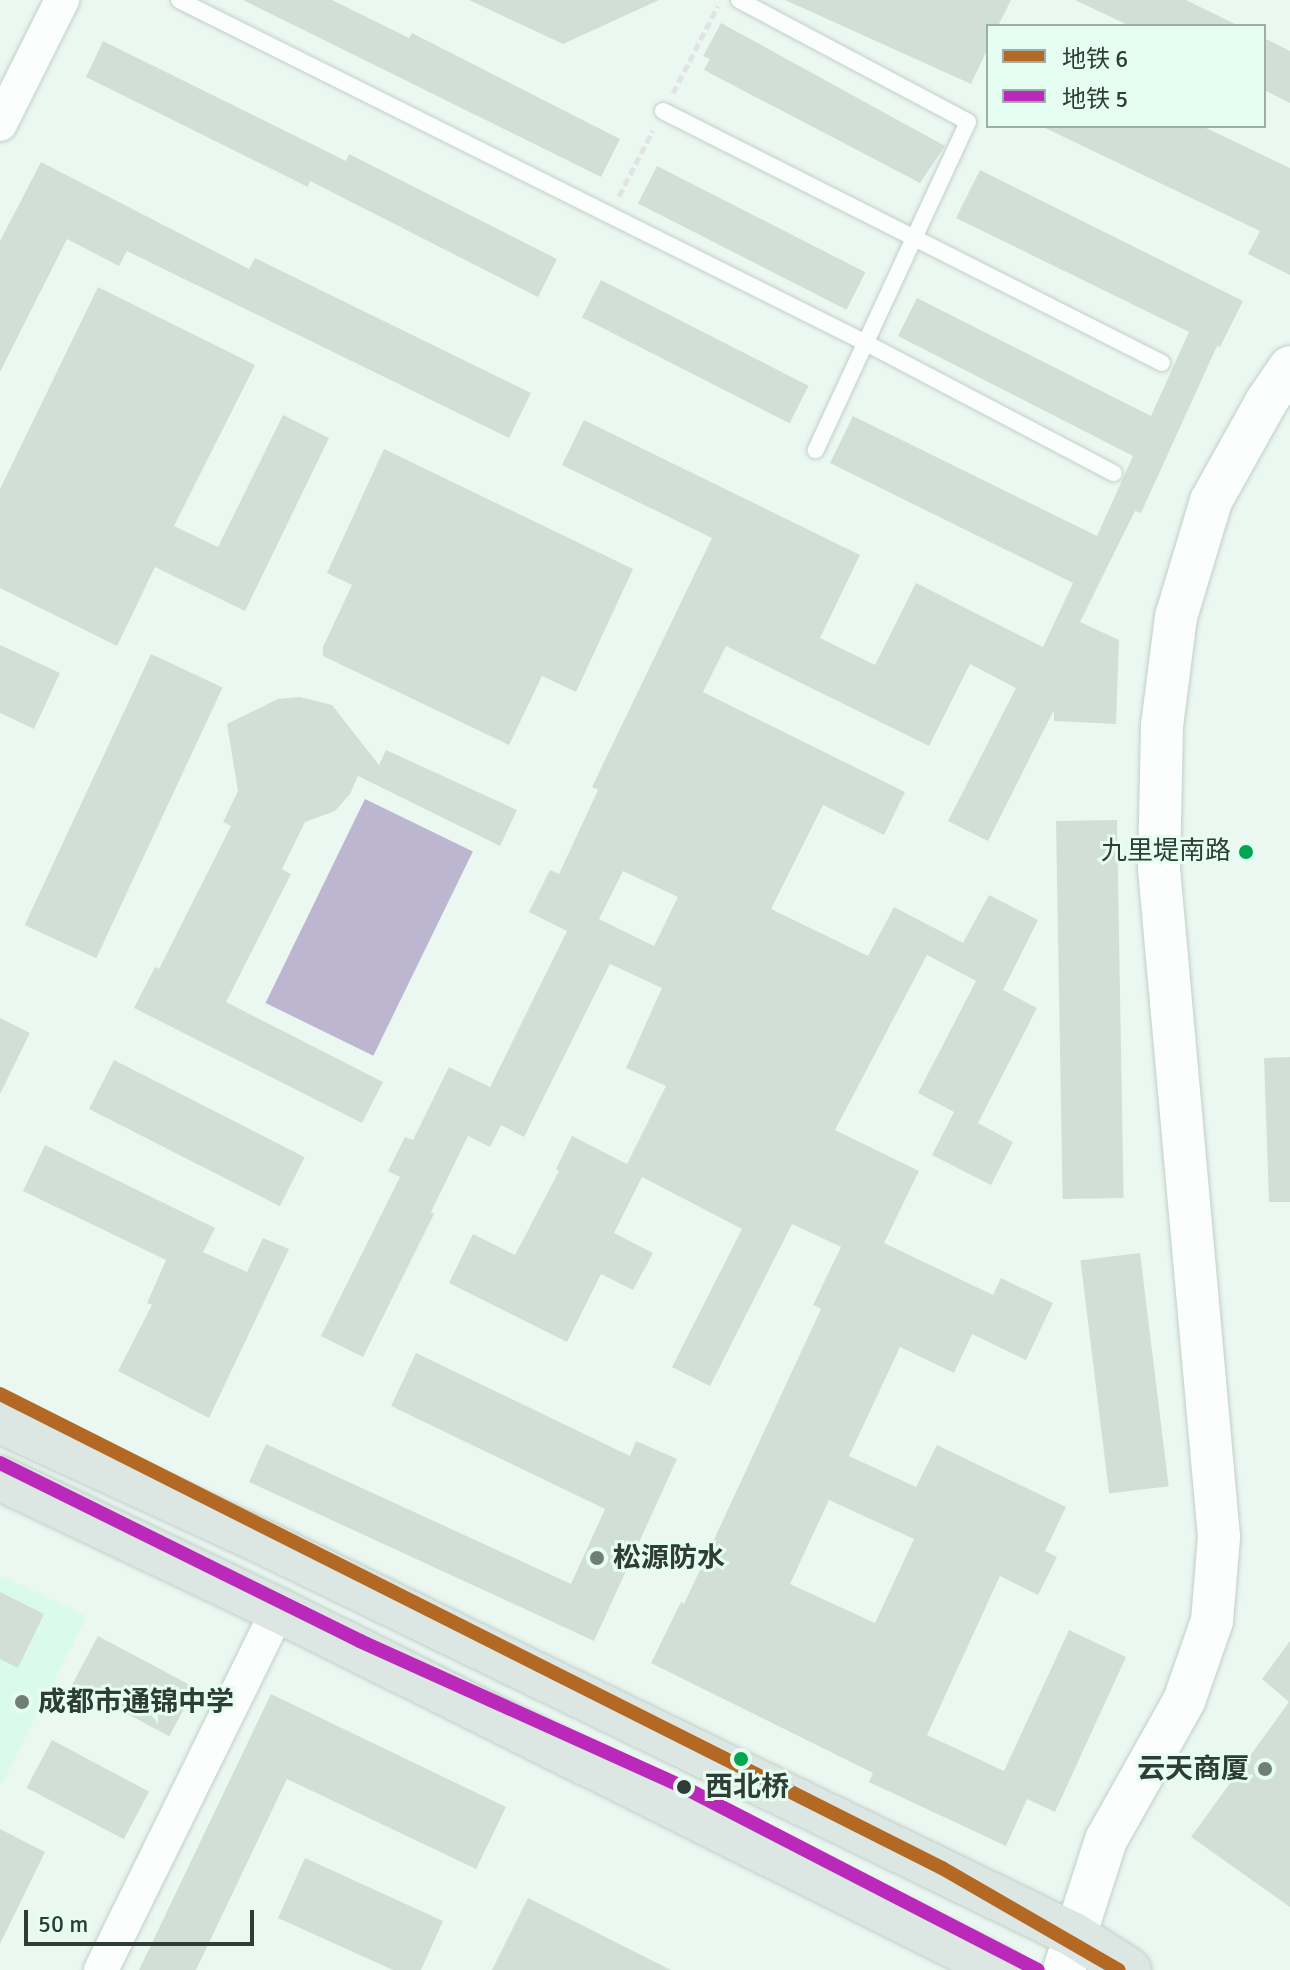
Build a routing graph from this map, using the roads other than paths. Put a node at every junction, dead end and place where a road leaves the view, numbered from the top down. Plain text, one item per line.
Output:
1 (62, 0) edge
2 (179, 0) edge
3 (739, 0) edge
4 (663, 111) dead end
5 (0, 124) edge
6 (914, 235) junction
7 (864, 342) junction
8 (1162, 363) dead end
9 (1290, 367) edge
10 (816, 450) dead end
11 (1114, 473) dead end
12 (0, 1421) edge
13 (0, 1478) edge
14 (278, 1610) junction
15 (1069, 1952) edge
16 (101, 1970) edge
17 (1002, 1970) edge
18 (1129, 1970) edge

1 - 5 street
2 - 7 lane
3 - 6 lane
4 - 6 lane
6 - 7 lane
6 - 8 lane
7 - 10 lane
7 - 11 lane
9 - 15 street
12 - 15 main road
13 - 14 main road
14 - 16 street
14 - 17 main road
15 - 18 main road

